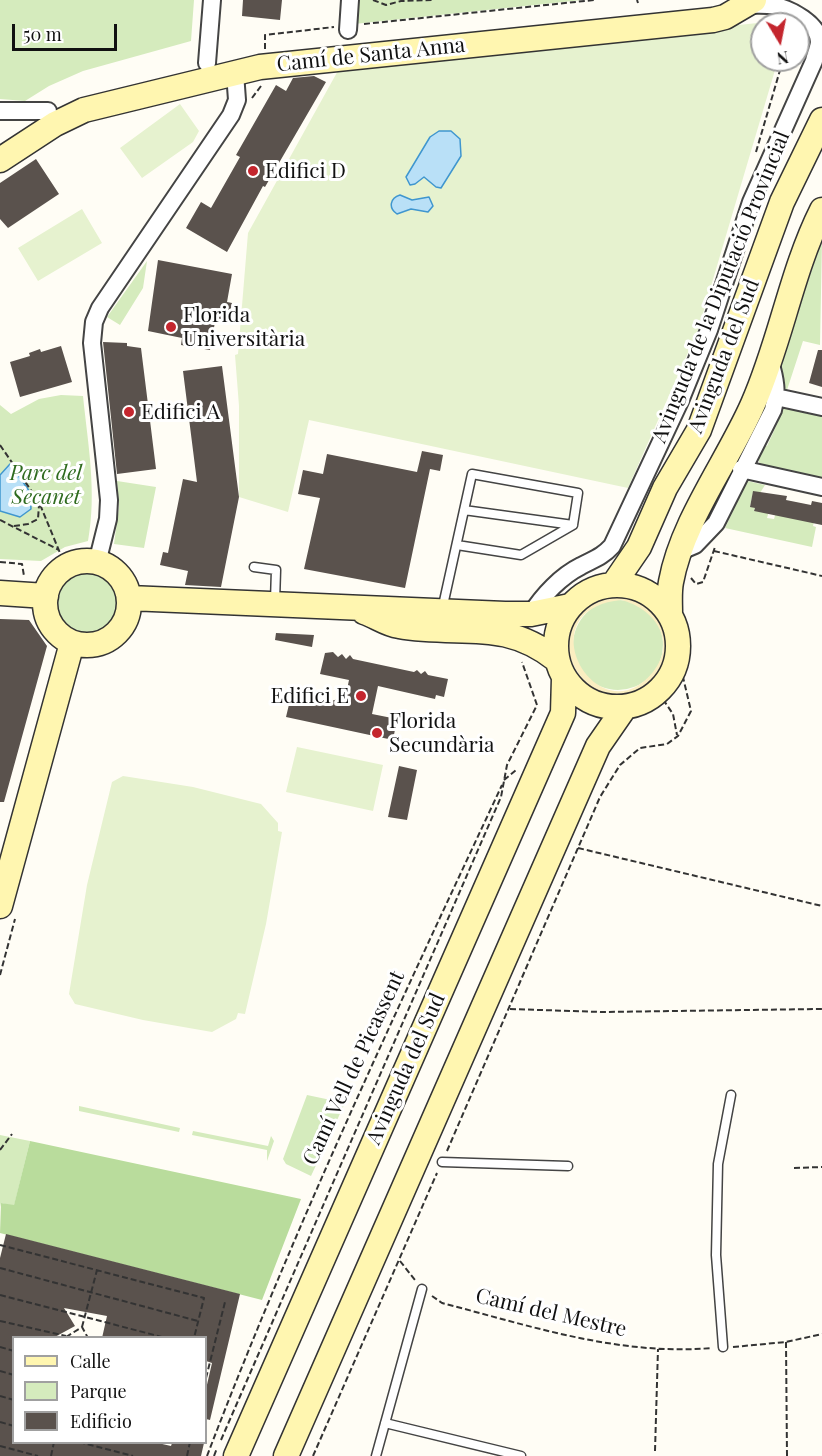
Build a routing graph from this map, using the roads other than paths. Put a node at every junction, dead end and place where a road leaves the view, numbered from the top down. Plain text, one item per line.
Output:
1 (212, 0) edge
2 (350, 0) edge
3 (750, 2) edge
4 (348, 28) road end
5 (646, 28) junction
6 (207, 63) junction
7 (235, 73) junction
8 (0, 111) edge
9 (48, 111) junction
10 (822, 120) edge
11 (0, 141) edge
12 (0, 160) edge
13 (822, 210) edge
14 (769, 360) junction
15 (776, 397) junction
16 (822, 407) edge
17 (741, 469) junction
18 (822, 487) edge
19 (464, 510) junction
20 (573, 525) junction
21 (457, 545) junction
22 (688, 548) junction
23 (98, 563) junction
24 (254, 567) dead end
25 (613, 585) junction
26 (0, 593) edge
27 (129, 598) junction
28 (40, 601) junction
29 (275, 605) junction
30 (570, 606) junction
31 (350, 609) junction
32 (442, 610) junction
33 (531, 614) junction
34 (670, 614) junction
35 (64, 642) junction
36 (561, 669) junction
37 (625, 707) junction
38 (2, 894) edge
39 (731, 1095) dead end
40 (442, 1162) road end
41 (568, 1166) dead end
42 (422, 1289) road end
43 (723, 1347) road end
44 (385, 1424) junction
45 (236, 1456) edge
46 (286, 1456) edge
47 (376, 1456) edge
48 (521, 1456) edge

1 - 6 street
2 - 4 street
3 - 5 main road, Camí de Santa Anna
3 - 33 street, Avinguda de la Diputació Provincial
5 - 6 main road
5 - 7 main road, Camí de Santa Anna
6 - 9 main road
7 - 12 main road, Camí de Santa Anna
7 - 23 street
8 - 9 street
9 - 11 main road
10 - 25 main road, Avinguda del Sud
13 - 14 main road, Avinguda del Sud
14 - 15 street
14 - 22 main road, Avinguda del Sud
15 - 16 street
15 - 17 street
17 - 18 street
17 - 22 street
19 - 20 lane
19 - 20 lane
19 - 21 lane
20 - 21 lane
21 - 32 lane
22 - 34 main road, Avinguda del Sud
23 - 27 main road
23 - 28 main road
24 - 29 lane
25 - 30 main road
25 - 34 main road
26 - 28 main road
27 - 29 main road
27 - 35 main road
28 - 35 main road
29 - 31 main road
30 - 33 main road
30 - 36 main road
31 - 32 main road
31 - 36 main road
32 - 33 main road
34 - 37 main road
35 - 38 main road
36 - 37 main road
36 - 45 main road, Avinguda del Sud
37 - 46 main road
39 - 43 lane
40 - 41 lane
42 - 44 lane
44 - 47 lane
44 - 48 lane

